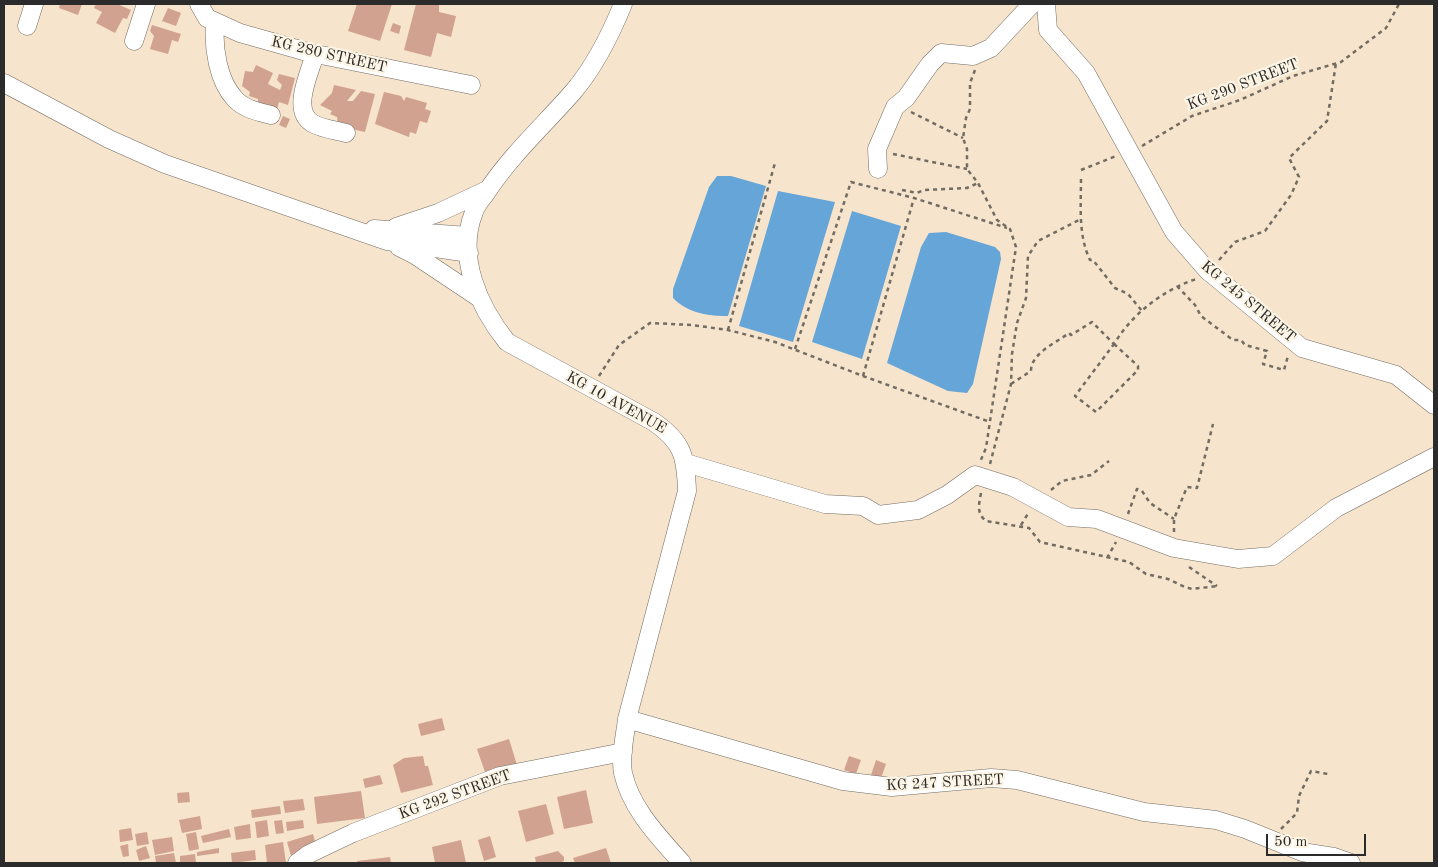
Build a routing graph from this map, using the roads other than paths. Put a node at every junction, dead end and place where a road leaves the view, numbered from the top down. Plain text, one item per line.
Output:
1 (34, 4) edge
2 (146, 4) edge
3 (199, 4) edge
4 (624, 4) edge
5 (1032, 4) edge
6 (1046, 4) edge
7 (215, 24) junction
8 (27, 26) dead end
9 (134, 41) dead end
10 (315, 54) junction
11 (4, 83) edge
12 (471, 85) dead end
13 (272, 115) dead end
14 (346, 133) dead end
15 (877, 161) road end
16 (488, 190) junction
17 (389, 235) junction
18 (468, 245) junction
19 (478, 297) junction
20 (1434, 405) edge
21 (1434, 457) edge
22 (686, 463) junction
23 (627, 719) junction
24 (623, 752) junction
25 (297, 863) edge
26 (682, 863) edge
27 (1351, 863) edge

1 - 8 street
2 - 9 street
3 - 7 street
4 - 16 street, KG 10 AVENUE
5 - 15 street
6 - 20 street, KG 245 STREET
7 - 10 street, KG 280 STREET
7 - 13 street
10 - 12 street, KG 280 STREET
10 - 14 street
11 - 17 street
16 - 17 street
16 - 18 street, KG 10 AVENUE
17 - 18 street
17 - 19 street
18 - 19 street, KG 10 AVENUE
19 - 22 street, KG 10 AVENUE
21 - 22 street
22 - 23 street, KG 10 AVENUE
23 - 24 street, KG 10 AVENUE
23 - 27 street, KG 247 STREET
24 - 25 street, KG 292 STREET
24 - 26 street, KG 10 AVENUE

